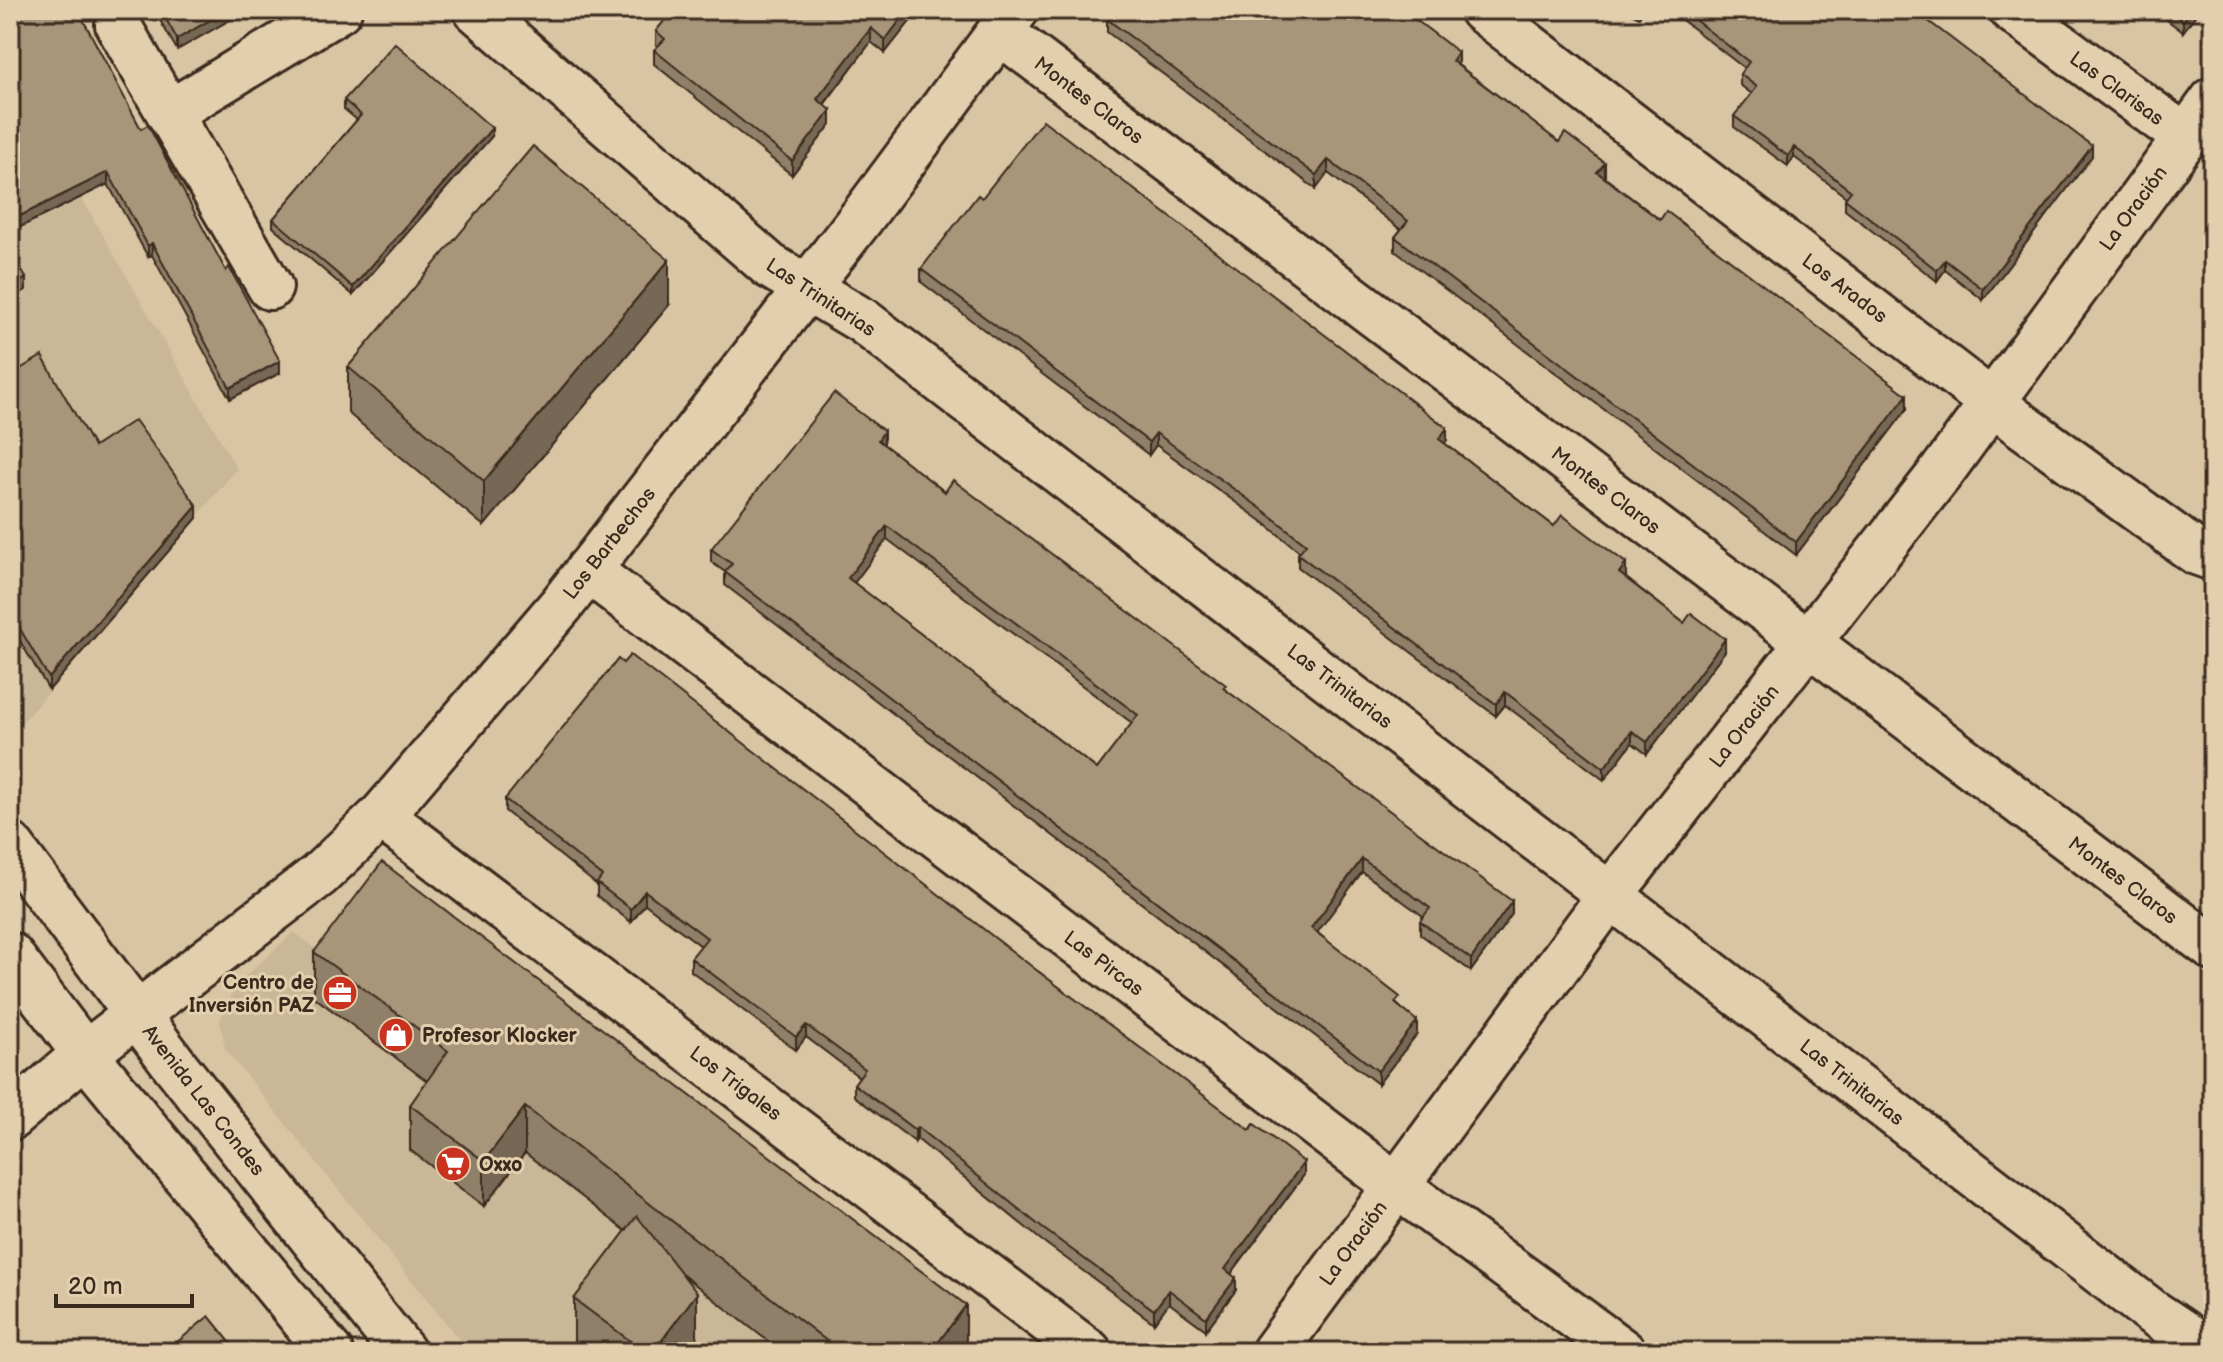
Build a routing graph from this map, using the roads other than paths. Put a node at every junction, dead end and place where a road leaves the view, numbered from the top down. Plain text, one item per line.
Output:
1 (339, 10) edge
2 (476, 10) edge
3 (1482, 10) edge
4 (2012, 10) edge
5 (1008, 21) edge
6 (118, 25) dead end
7 (2213, 100) edge
8 (169, 113) junction
9 (2185, 137) junction
10 (807, 286) junction
11 (270, 287) dead end
12 (1992, 401) junction
13 (2213, 558) edge
14 (588, 570) junction
15 (1810, 643) junction
16 (381, 816) junction
17 (10, 845) edge
18 (1611, 894) junction
19 (2213, 948) edge
20 (10, 955) edge
21 (139, 1016) junction
22 (85, 1054) junction
23 (10, 1118) edge
24 (1396, 1183) junction
25 (330, 1352) edge
26 (403, 1352) edge
27 (1089, 1352) edge
28 (1274, 1352) edge
29 (1623, 1352) edge
30 (2212, 1352) edge

1 - 8 street
2 - 10 street, Las Trinitarias
3 - 12 street, Los Arados
4 - 9 street, Las Clarisas
5 - 10 street, Los Barbechos
5 - 15 street, Montes Claros
6 - 8 street
7 - 9 street, La Oración
8 - 11 street
9 - 12 street, La Oración
10 - 14 street, Los Barbechos
10 - 18 street, Las Trinitarias
12 - 13 street, Los Arados
12 - 15 street, La Oración
14 - 16 street, Los Barbechos
14 - 24 street, Las Pircas
15 - 18 street, La Oración
15 - 19 street, Montes Claros
16 - 21 street, Los Barbechos
16 - 27 street, Los Trigales
17 - 21 street, Avenida Las Condes
18 - 24 street, La Oración
18 - 30 street, Las Trinitarias
20 - 22 street
21 - 22 street, Los Barbechos
21 - 26 street, Avenida Las Condes
22 - 23 street, Los Barbechos
22 - 25 street
24 - 28 street, La Oración
24 - 29 street, Las Pircas

